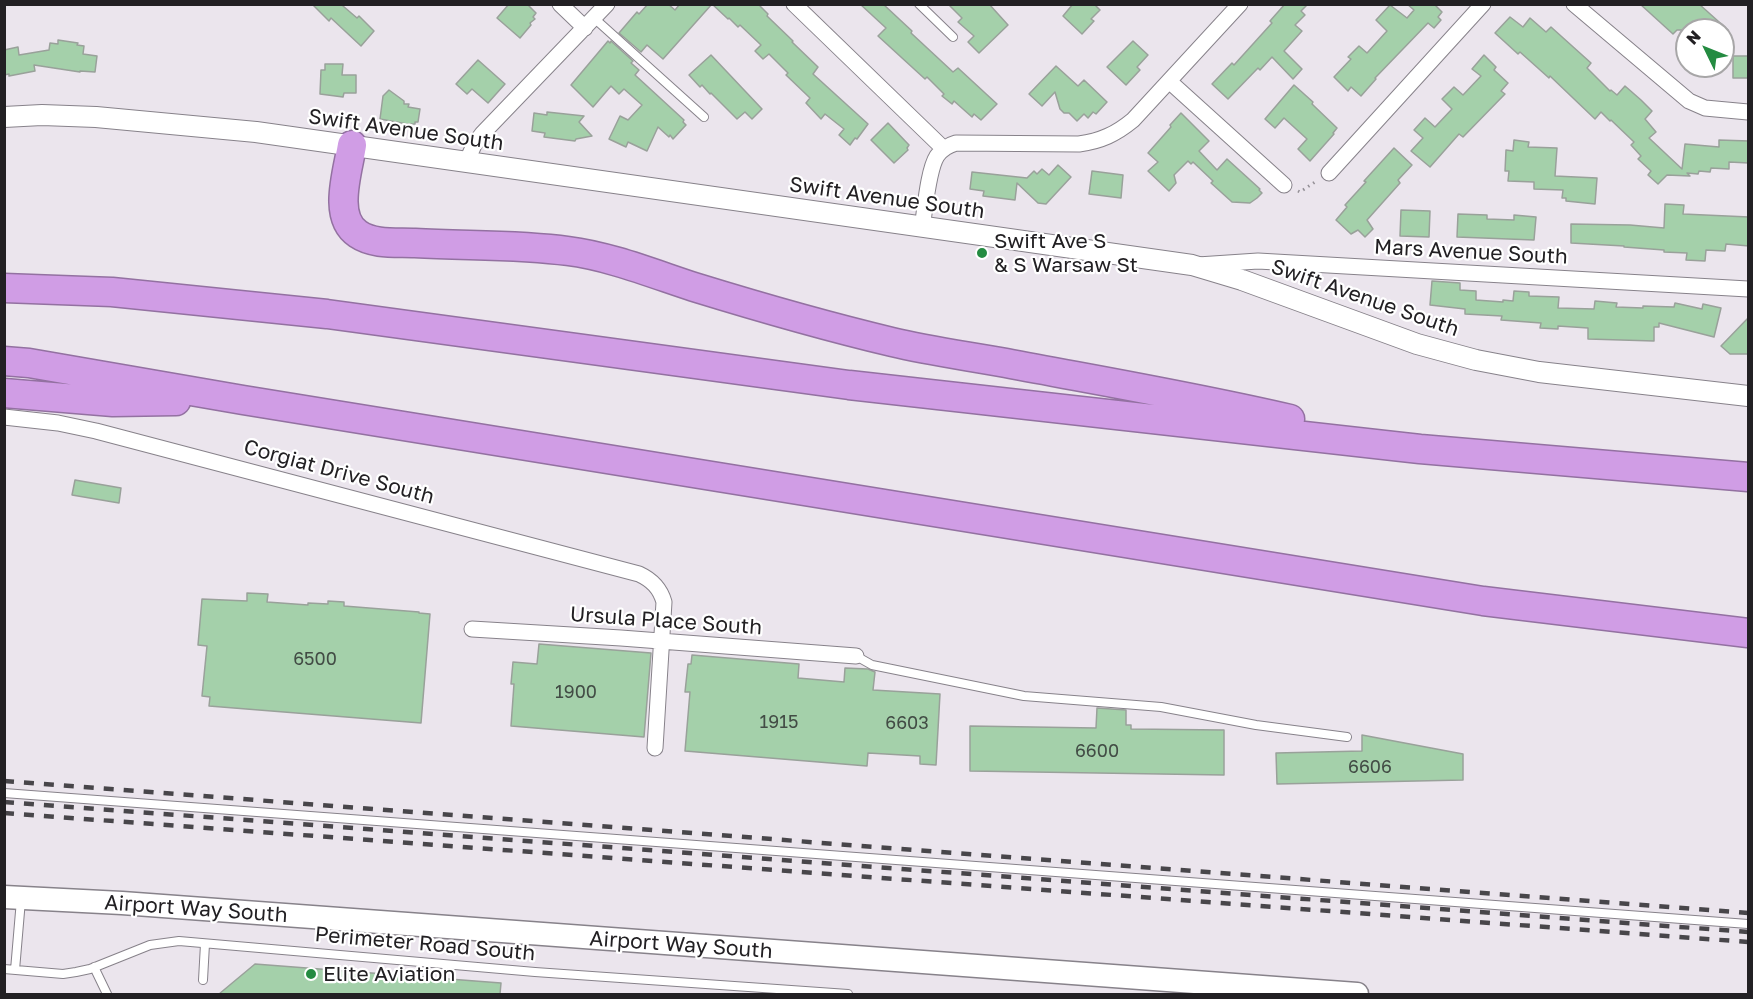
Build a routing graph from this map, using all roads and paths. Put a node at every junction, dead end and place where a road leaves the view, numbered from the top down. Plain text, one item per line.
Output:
1 (560, 4) edge
2 (607, 4) edge
3 (794, 4) edge
4 (919, 4) edge
5 (1239, 4) edge
6 (1483, 4) edge
7 (1574, 4) edge
8 (589, 23) junction
9 (953, 37) dead end
10 (1169, 81) junction
11 (1749, 112) edge
12 (4, 117) edge
13 (704, 117) dead end
14 (352, 145) junction
15 (944, 149) junction
16 (466, 163) junction
17 (1329, 173) joint
18 (1284, 185) dead end
19 (1300, 192) dead end
20 (922, 228) junction
21 (1192, 265) junction
22 (4, 288) edge
23 (1749, 289) edge
24 (4, 361) edge
25 (4, 393) edge
26 (1749, 396) edge
27 (243, 400) junction
28 (4, 417) edge
29 (1420, 449) junction
30 (1749, 477) edge
31 (472, 629) dead end
32 (1749, 633) edge
33 (662, 642) junction
34 (856, 656) joint
35 (1347, 737) dead end
36 (655, 747) dead end
37 (4, 793) edge
38 (13, 897) edge
39 (1749, 924) edge
40 (205, 944) junction
41 (94, 967) junction
42 (4, 969) edge
43 (15, 970) junction
44 (203, 980) dead end
45 (773, 992) edge
46 (106, 994) edge
47 (848, 994) edge
48 (1357, 994) edge

1 - 8 street
2 - 8 street
3 - 15 street
4 - 9 lane
5 - 10 street
6 - 17 street
7 - 11 street
8 - 13 lane
8 - 16 street
10 - 15 street
10 - 18 street
12 - 14 street, Swift Avenue South
14 - 16 street, Swift Avenue South
14 - 29 highway
15 - 20 street
16 - 20 street, Swift Avenue South
17 - 19 path
20 - 21 street, Swift Avenue South
21 - 23 street, Mars Avenue South
21 - 26 street, Swift Avenue South
22 - 29 highway
24 - 27 highway
25 - 27 highway
27 - 32 highway
28 - 33 street, Corgiat Drive South
29 - 30 highway
31 - 33 street, Ursula Place South
33 - 34 street, Ursula Place South
33 - 36 street
34 - 35 lane
37 - 39 lane
38 - 43 lane
38 - 48 main road, Airport Way South
40 - 41 lane, Perimeter Road South
40 - 44 lane
40 - 45 lane, Perimeter Road South
41 - 43 lane, Perimeter Road South
41 - 46 lane
42 - 43 lane, Perimeter Road South
45 - 47 lane, Perimeter Road South

